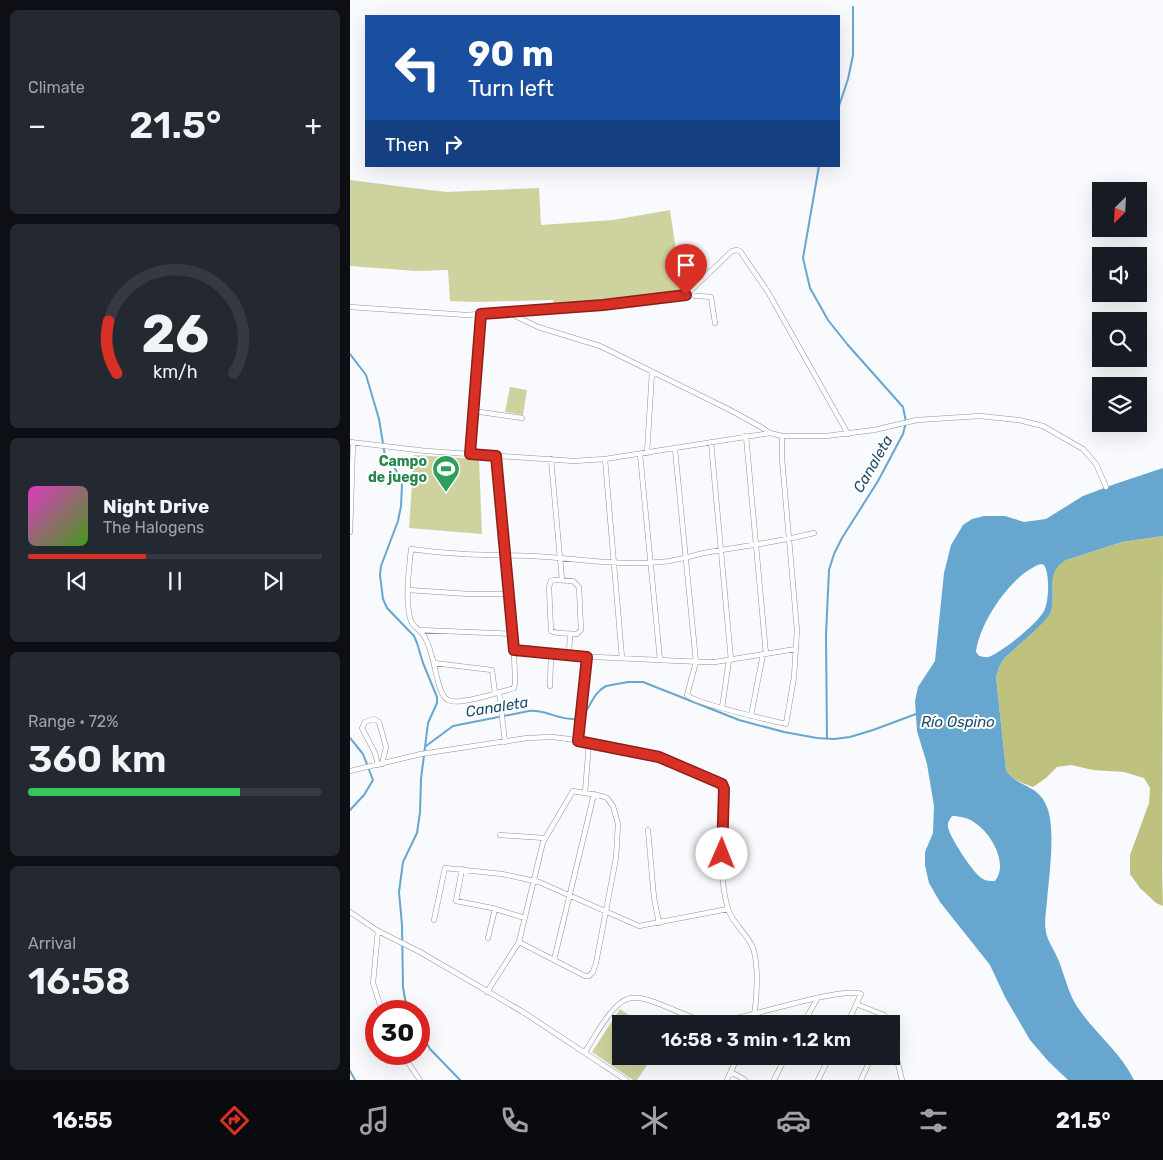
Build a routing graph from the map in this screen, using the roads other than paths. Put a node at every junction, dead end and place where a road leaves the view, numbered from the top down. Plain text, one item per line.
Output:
1 (686, 295) junction
2 (350, 307) edge
3 (507, 312) junction
4 (481, 314) junction
5 (715, 323) dead end
6 (652, 372) junction
7 (473, 411) junction
8 (522, 418) dead end
9 (770, 433) junction
10 (848, 434) junction
11 (746, 436) junction
12 (782, 436) junction
13 (352, 442) edge
14 (711, 442) junction
15 (675, 448) junction
16 (647, 453) junction
17 (470, 454) junction
18 (640, 454) junction
19 (496, 456) junction
20 (551, 459) junction
21 (605, 460) junction
22 (1106, 487) dead end
23 (350, 532) edge
24 (814, 533) dead end
25 (790, 539) junction
26 (756, 545) junction
27 (721, 551) junction
28 (506, 557) junction
29 (685, 558) junction
30 (560, 559) junction
31 (614, 563) junction
32 (650, 563) junction
33 (562, 580) junction
34 (408, 590) junction
35 (509, 594) junction
36 (418, 630) junction
37 (512, 634) junction
38 (570, 635) junction
39 (796, 649) junction
40 (514, 650) junction
41 (551, 654) junction
42 (764, 654) junction
43 (569, 655) junction
44 (587, 657) junction
45 (622, 658) junction
46 (660, 660) junction
47 (730, 660) junction
48 (696, 662) junction
49 (434, 663) junction
50 (550, 686) dead end
51 (497, 693) junction
52 (722, 708) junction
53 (751, 716) junction
54 (578, 741) junction
55 (505, 742) junction
56 (589, 743) junction
57 (380, 764) junction
58 (350, 771) edge
59 (586, 793) junction
60 (594, 794) junction
61 (648, 830) dead end
62 (500, 835) dead end
63 (545, 838) junction
64 (462, 869) junction
65 (533, 880) junction
66 (570, 895) junction
67 (495, 909) junction
68 (728, 909) junction
69 (350, 912) edge
70 (605, 912) junction
71 (525, 918) junction
72 (434, 920) dead end
73 (659, 923) junction
74 (378, 931) junction
75 (488, 938) dead end
76 (520, 942) junction
77 (554, 960) junction
78 (487, 992) junction
79 (817, 999) junction
80 (378, 1000) edge
81 (856, 1004) junction
82 (755, 1013) junction
83 (809, 1015) edge
84 (850, 1015) edge
85 (884, 1015) edge
86 (585, 1052) junction
87 (410, 1065) edge
88 (734, 1065) edge
89 (782, 1065) edge
90 (826, 1065) edge
91 (868, 1065) edge
92 (898, 1065) edge
93 (731, 1072) junction
94 (420, 1080) edge
95 (626, 1080) edge
96 (727, 1080) edge
97 (745, 1080) edge
98 (774, 1080) edge
99 (818, 1080) edge
100 (860, 1080) edge
101 (902, 1080) edge

1 - 3 street
1 - 5 street
1 - 10 street
2 - 4 street
3 - 4 street
3 - 6 street
4 - 7 street
6 - 9 street
6 - 16 street
7 - 8 street
7 - 17 street
9 - 11 street
9 - 12 street
10 - 12 street
10 - 22 street
11 - 14 street
11 - 26 street
12 - 25 street
13 - 17 street
13 - 23 street
14 - 15 street
14 - 27 street
15 - 16 street
15 - 29 street
16 - 18 street
17 - 19 street
18 - 21 street
18 - 32 street
19 - 20 street
19 - 28 street
20 - 21 street
20 - 30 street
21 - 31 street
24 - 25 street
25 - 26 street
25 - 39 street
26 - 27 street
26 - 42 street
27 - 29 street
27 - 47 street
28 - 30 street
28 - 34 street
28 - 35 street
29 - 32 street
29 - 48 street
30 - 31 street
30 - 33 street
31 - 32 street
31 - 45 street
32 - 46 street
33 - 38 street
33 - 38 street
34 - 35 street
34 - 36 street
35 - 37 street
36 - 37 street
36 - 49 street
37 - 40 street
38 - 43 street
39 - 42 street
39 - 53 street
40 - 41 street
40 - 51 street
41 - 43 street
41 - 50 street
42 - 47 street
42 - 53 street
43 - 44 street
44 - 45 street
44 - 54 street
45 - 46 street
46 - 48 street
47 - 48 street
47 - 52 street
48 - 52 street
49 - 51 street
49 - 51 street
51 - 55 street
52 - 53 street
54 - 55 street
54 - 56 street
55 - 57 street
56 - 59 street
56 - 68 street
57 - 57 street
57 - 58 street
59 - 60 street
59 - 63 street
60 - 66 street
60 - 70 street
61 - 73 street
62 - 63 street
63 - 65 street
64 - 65 street
64 - 67 street
64 - 72 street
65 - 66 street
65 - 71 street
66 - 70 street
66 - 77 street
67 - 71 street
67 - 75 street
68 - 73 street
68 - 82 street
69 - 74 street
70 - 73 street
70 - 77 street
71 - 76 street
74 - 78 street
74 - 80 street
76 - 77 street
76 - 78 street
78 - 86 street
79 - 81 street
79 - 82 street
79 - 83 street
81 - 84 street
81 - 85 street
82 - 86 street
86 - 95 street
87 - 94 street
88 - 93 street
89 - 98 street
90 - 99 street
91 - 100 street
92 - 101 street
93 - 96 street
93 - 97 street

